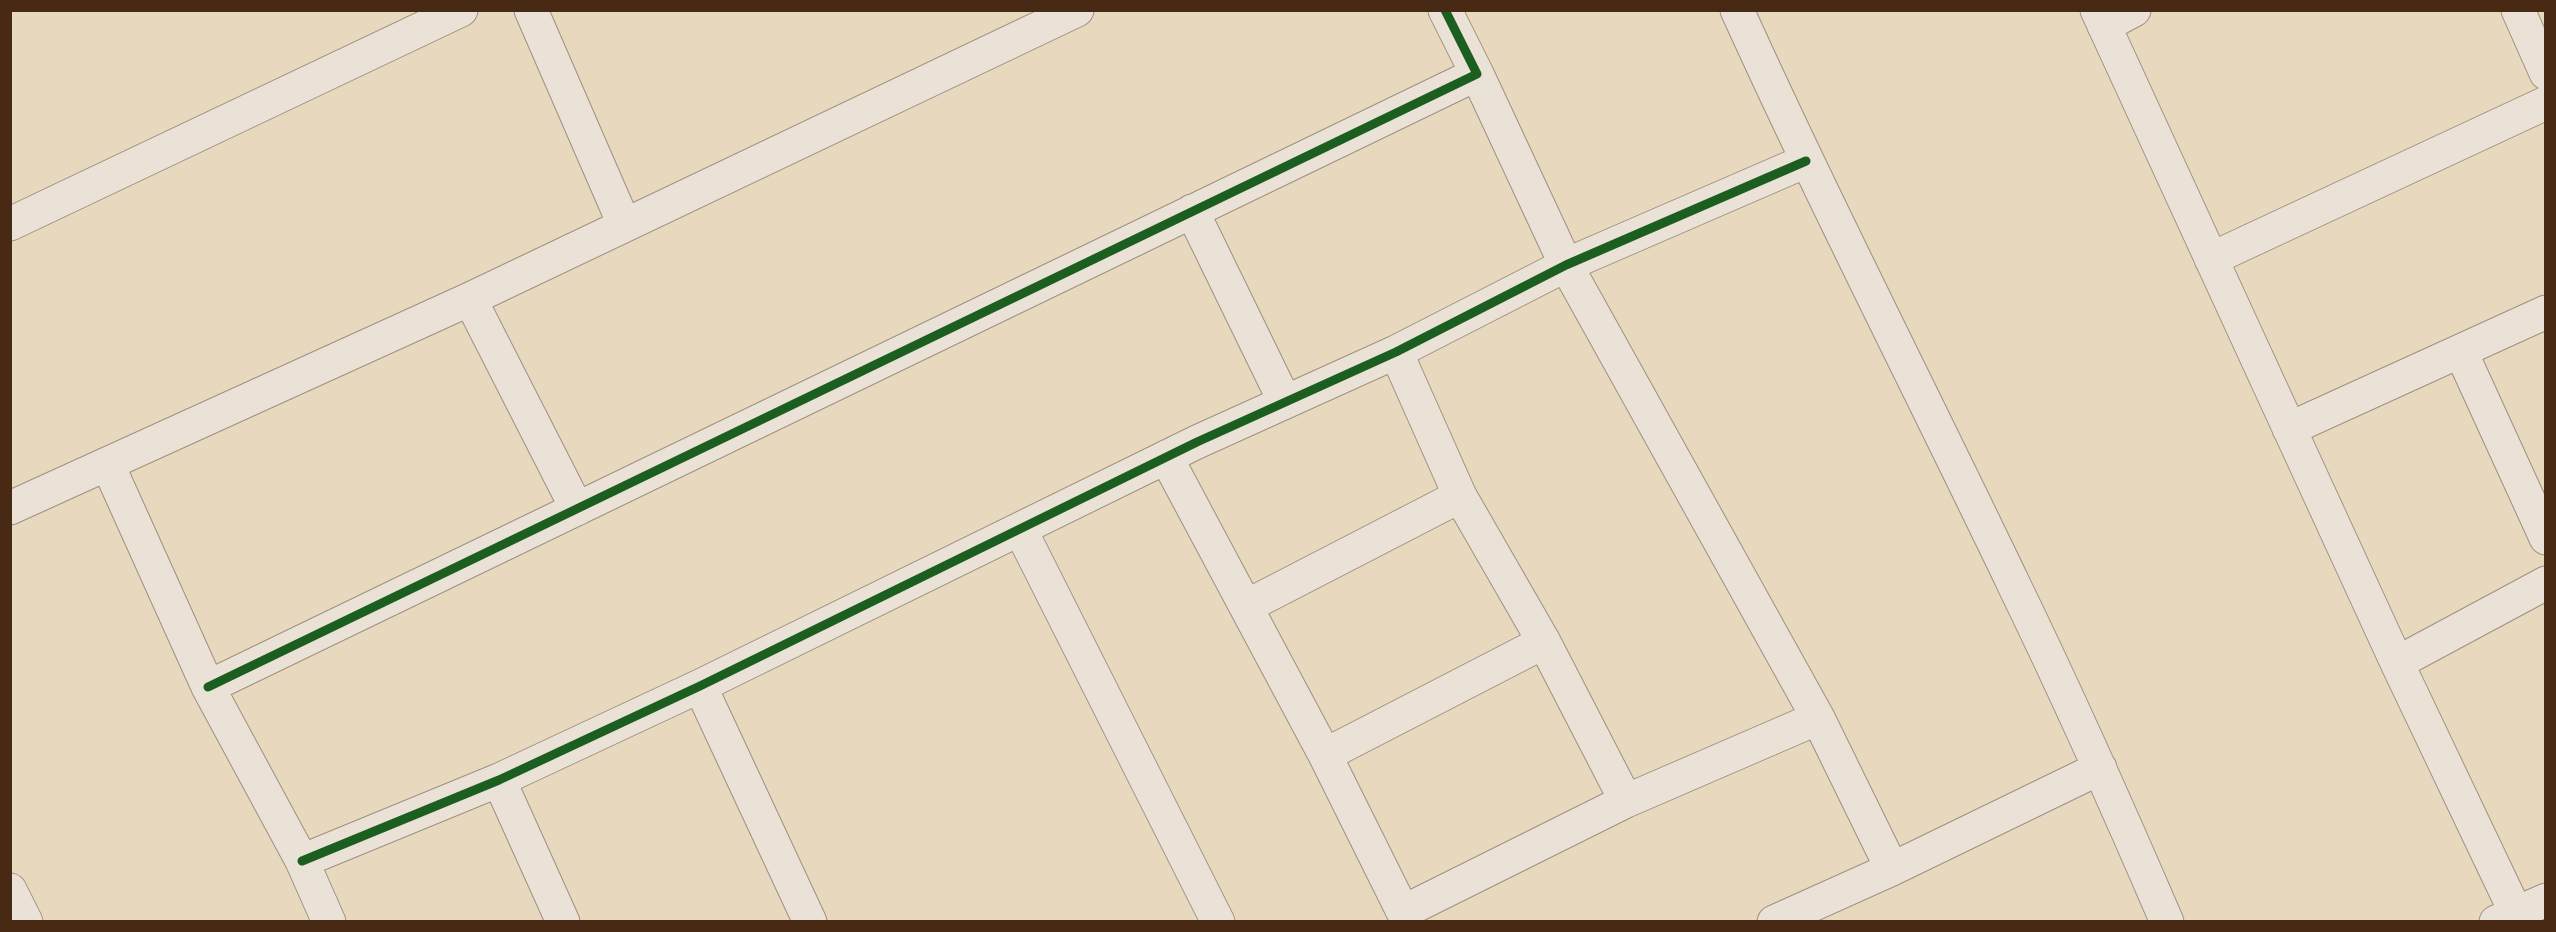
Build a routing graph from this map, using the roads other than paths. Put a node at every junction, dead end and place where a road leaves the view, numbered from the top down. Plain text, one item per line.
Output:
1 (461, 10) edge
2 (531, 10) edge
3 (1077, 10) edge
4 (1445, 10) edge
5 (1737, 10) edge
6 (2134, 10) edge
7 (2518, 10) edge
8 (2100, 18) edge
9 (2546, 73) edge
10 (1477, 74) junction
11 (2546, 103) edge
12 (1806, 162) junction
13 (1192, 211) junction
14 (10, 224) edge
15 (624, 224) junction
16 (2211, 259) junction
17 (1566, 266) junction
18 (470, 299) junction
19 (2546, 312) edge
20 (1396, 352) junction
21 (2461, 352) junction
22 (1285, 402) junction
23 (2289, 429) junction
24 (1166, 457) junction
25 (108, 465) junction
26 (1460, 496) junction
27 (10, 508) edge
28 (577, 508) junction
29 (1020, 529) junction
30 (2546, 538) edge
31 (2546, 583) edge
32 (1247, 606) junction
33 (1544, 642) junction
34 (2397, 663) junction
35 (700, 686) junction
36 (208, 687) junction
37 (1818, 718) junction
38 (1324, 755) junction
39 (2100, 768) junction
40 (499, 780) junction
41 (1626, 801) junction
42 (302, 861) junction
43 (1892, 869) junction
44 (10, 890) edge
45 (2546, 900) edge
46 (1406, 916) edge
47 (2506, 917) edge
48 (26, 921) edge
49 (329, 921) edge
50 (563, 921) edge
51 (810, 921) edge
52 (1218, 921) edge
53 (1774, 921) edge
54 (2167, 921) edge

1 - 14 street
2 - 15 street
3 - 15 street
4 - 10 street
5 - 12 street
6 - 8 street
7 - 9 street
8 - 16 street
10 - 13 street
10 - 17 street
11 - 16 street
12 - 17 street
12 - 39 street
13 - 22 street
13 - 28 street
15 - 18 street
16 - 23 street
17 - 20 street
17 - 37 street
18 - 25 street
18 - 28 street
19 - 21 street
20 - 22 street
20 - 26 street
21 - 23 street
21 - 30 street
22 - 24 street
23 - 34 street
24 - 29 street
24 - 32 street
25 - 27 street
25 - 36 street
26 - 32 street
26 - 33 street
28 - 36 street
29 - 35 street
29 - 52 street
31 - 34 street
32 - 38 street
33 - 38 street
33 - 41 street
34 - 47 street
35 - 40 street
35 - 51 street
36 - 42 street
37 - 41 street
37 - 43 street
38 - 46 street
39 - 43 street
39 - 54 street
40 - 42 street
40 - 50 street
41 - 46 street
42 - 49 street
43 - 53 street
44 - 48 street
45 - 47 street

